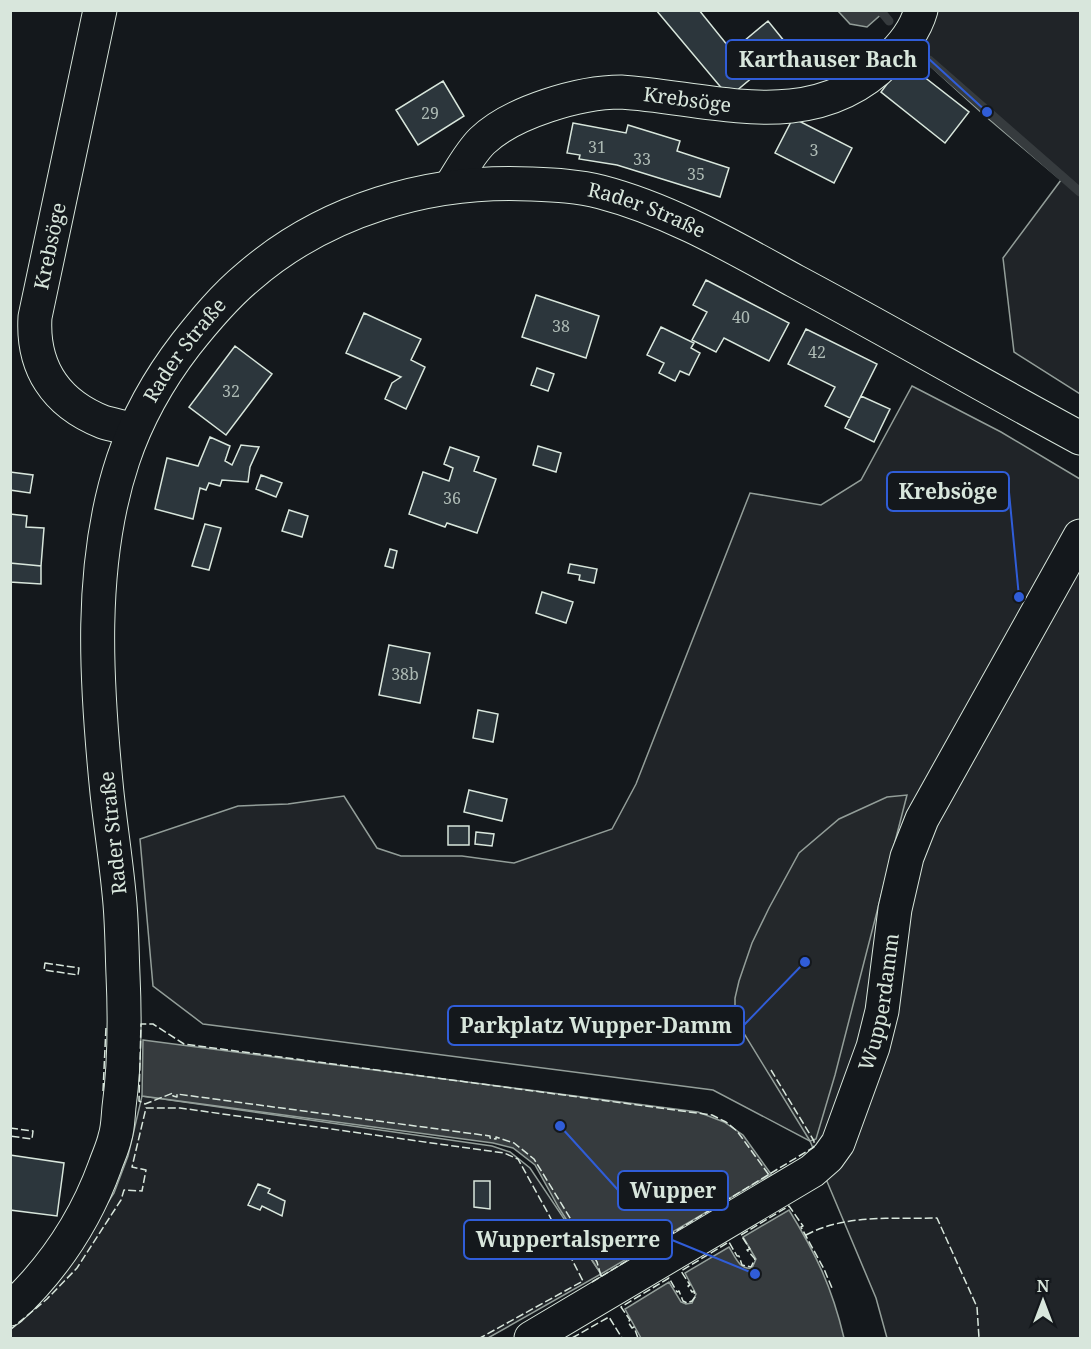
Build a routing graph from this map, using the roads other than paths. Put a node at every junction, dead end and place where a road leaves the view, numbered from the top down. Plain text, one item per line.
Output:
1 (100, 10) edge
2 (921, 10) edge
3 (450, 187) junction
4 (134, 430) junction
5 (1080, 438) edge
6 (1080, 536) edge
7 (10, 1309) edge
8 (531, 1338) edge

1 - 4 street, Krebsöge
2 - 3 street, Krebsöge
3 - 4 street, Rader Straße
3 - 5 street, Rader Straße
4 - 7 street, Rader Straße
6 - 8 street, Wupperdamm

